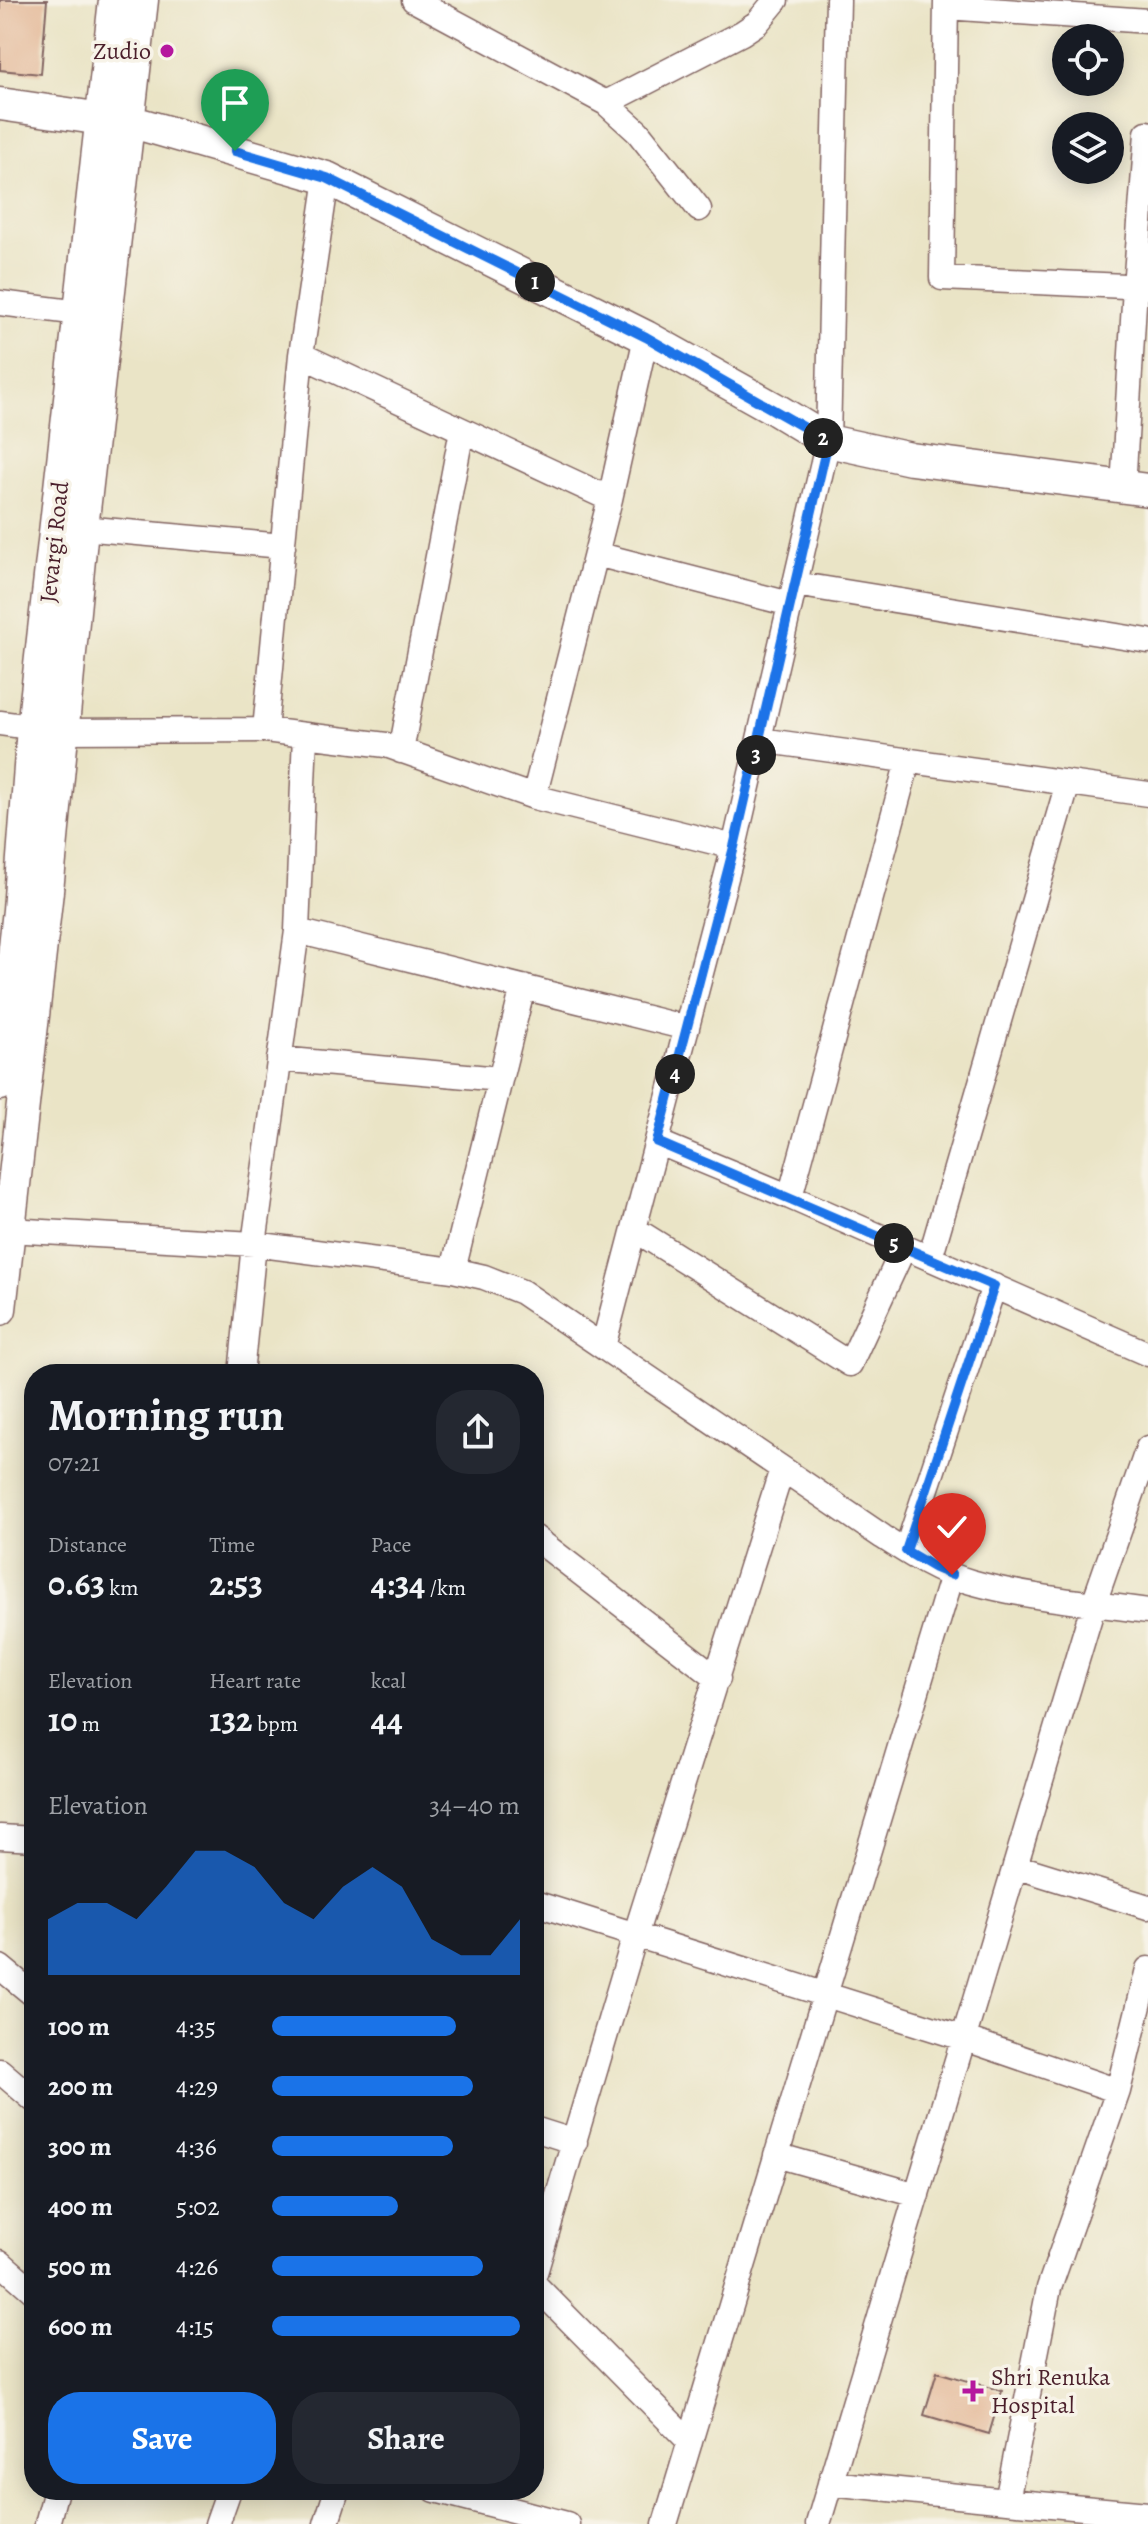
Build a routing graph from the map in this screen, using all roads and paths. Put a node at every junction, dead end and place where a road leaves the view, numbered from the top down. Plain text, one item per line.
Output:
1 (115, 0) edge
2 (142, 0) edge
3 (414, 0) edge
4 (776, 0) edge
5 (838, 0) edge
6 (946, 4) edge
7 (1148, 21) edge
8 (606, 103) junction
9 (0, 104) edge
10 (116, 120) junction
11 (1148, 123) edge
12 (1148, 133) edge
13 (327, 178) junction
14 (699, 209) dead end
15 (1142, 287) edge
16 (0, 303) edge
17 (80, 313) junction
18 (646, 337) junction
19 (301, 355) junction
20 (462, 430) junction
21 (828, 441) junction
22 (1136, 489) edge
23 (610, 499) junction
24 (82, 528) junction
25 (283, 546) junction
26 (596, 554) junction
27 (792, 594) junction
28 (1148, 641) edge
29 (0, 723) edge
30 (47, 729) junction
31 (265, 730) junction
32 (305, 735) junction
33 (760, 740) junction
34 (401, 751) junction
35 (908, 761) junction
36 (1068, 783) junction
37 (1148, 794) edge
38 (534, 797) junction
39 (734, 847) junction
40 (10, 908) edge
41 (297, 931) junction
42 (523, 987) junction
43 (687, 1028) junction
44 (279, 1059) junction
45 (500, 1079) junction
46 (0, 1084) edge
47 (657, 1142) junction
48 (790, 1197) junction
49 (634, 1229) junction
50 (9, 1230) junction
51 (254, 1244) junction
52 (904, 1247) junction
53 (930, 1258) junction
54 (453, 1270) junction
55 (994, 1286) junction
56 (0, 1309) edge
57 (603, 1347) junction
58 (1148, 1354) edge
59 (242, 1364) edge
60 (1148, 1448) edge
61 (782, 1469) junction
62 (544, 1545) edge
63 (906, 1551) junction
64 (952, 1575) junction
65 (1094, 1603) junction
66 (1148, 1611) edge
67 (718, 1679) junction
68 (0, 1837) edge
69 (24, 1838) edge
70 (1015, 1866) junction
71 (544, 1906) edge
72 (1148, 1907) edge
73 (635, 1936) junction
74 (0, 1967) edge
75 (1148, 1969) edge
76 (24, 1987) edge
77 (825, 1994) junction
78 (963, 2038) junction
79 (0, 2071) edge
80 (24, 2091) edge
81 (1118, 2091) junction
82 (544, 2132) edge
83 (575, 2142) junction
84 (776, 2155) junction
85 (917, 2195) junction
86 (544, 2243) edge
87 (0, 2262) edge
88 (24, 2283) edge
89 (544, 2294) edge
90 (690, 2442) junction
91 (830, 2483) junction
92 (53, 2500) edge
93 (225, 2500) edge
94 (334, 2500) edge
95 (486, 2500) edge
96 (1007, 2501) junction
97 (1148, 2514) edge
98 (47, 2524) edge
99 (217, 2524) edge
100 (326, 2524) edge
101 (567, 2524) edge
102 (665, 2524) edge
103 (818, 2524) edge

1 - 10 main road, Jevargi Road
2 - 10 main road
3 - 8 street
4 - 8 street
5 - 21 street
6 - 7 street
6 - 15 street
8 - 14 street
9 - 10 main road
10 - 13 main road
10 - 17 main road, Jevargi Road
10 - 24 main road
11 - 12 street
12 - 15 street
13 - 18 main road
13 - 19 street
15 - 22 street
16 - 17 street
17 - 30 main road, Jevargi Road
18 - 21 main road
18 - 23 street
19 - 20 street
19 - 25 street
20 - 23 street
20 - 34 street
21 - 22 main road
21 - 27 street
23 - 26 street
24 - 25 street
24 - 30 main road
25 - 31 street
26 - 27 street
26 - 38 street
27 - 28 street
27 - 33 street
29 - 30 street
30 - 31 street
30 - 40 main road, Jevargi Road
30 - 50 main road
31 - 32 street
32 - 34 street
32 - 41 street
33 - 35 street
33 - 39 street
34 - 38 street
35 - 36 street
35 - 48 street
36 - 37 street
36 - 53 street
38 - 39 street
39 - 43 street
40 - 46 main road, Jevargi Road
41 - 42 street
41 - 44 street
42 - 43 street
42 - 45 street
43 - 47 street
44 - 45 street
44 - 51 street
45 - 54 street
47 - 48 street
47 - 49 street
48 - 52 street
49 - 52 street
49 - 57 street
50 - 51 street
50 - 56 main road
51 - 54 street
51 - 59 street
52 - 53 street
53 - 55 street
54 - 57 street
55 - 58 street
55 - 63 street
57 - 61 street
60 - 65 street
61 - 63 street
61 - 67 street
62 - 67 street
63 - 64 street
64 - 65 street
64 - 77 street
65 - 66 street
65 - 70 street
67 - 73 street
68 - 69 street
70 - 72 street
70 - 78 street
71 - 73 street
73 - 77 street
73 - 83 street
74 - 76 street
75 - 81 street
77 - 78 street
77 - 84 street
78 - 81 street
78 - 85 street
79 - 80 street
81 - 96 street
82 - 83 street
83 - 86 street
84 - 85 street
84 - 90 street
85 - 91 street
87 - 88 street
89 - 90 street
90 - 102 street
91 - 96 street
91 - 103 street
92 - 98 street
93 - 99 street
94 - 100 street
95 - 101 street
96 - 97 street

